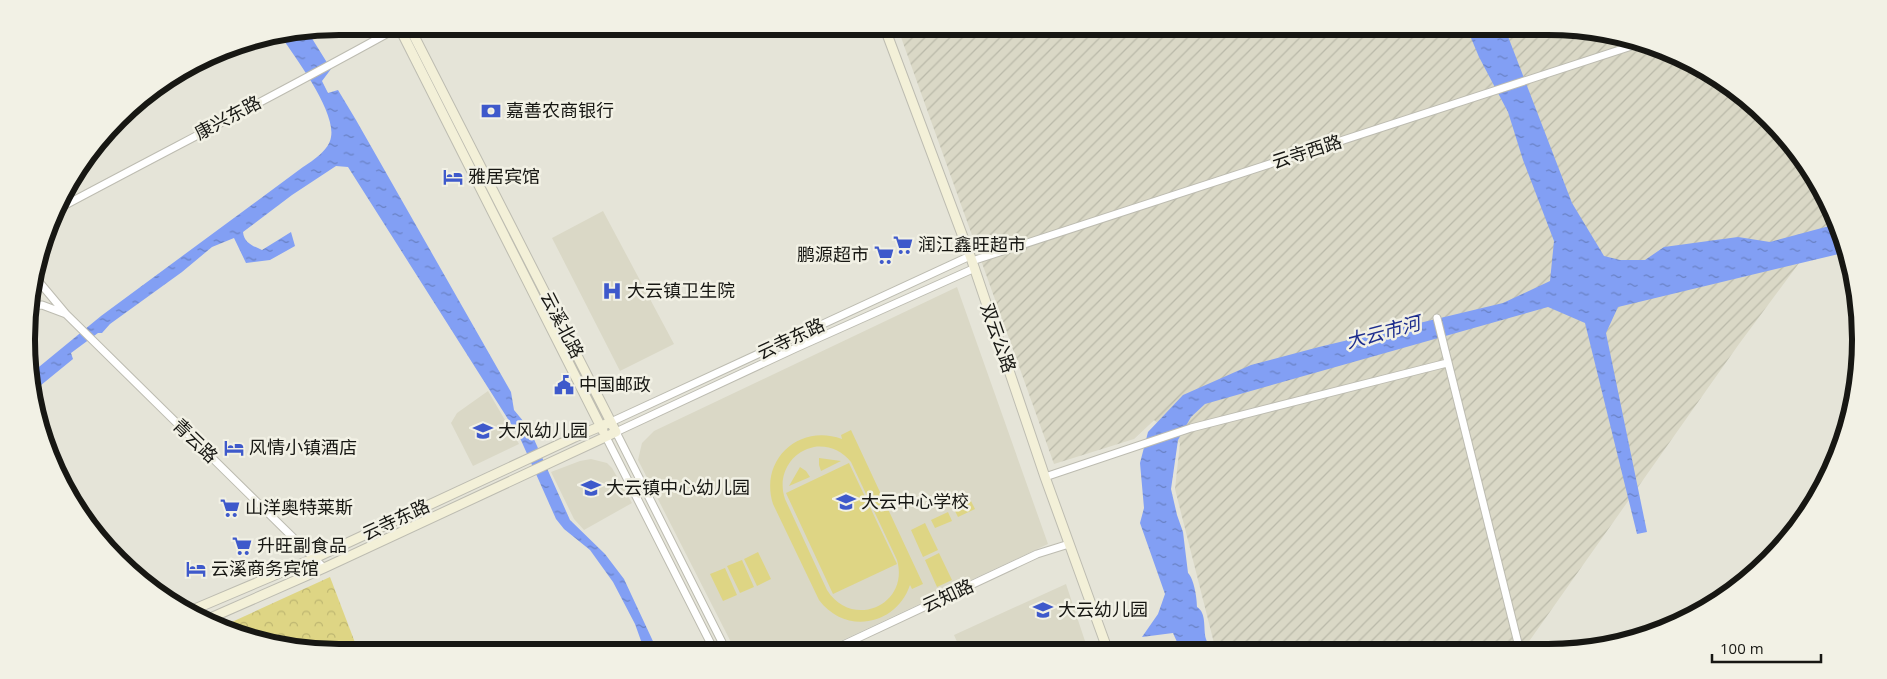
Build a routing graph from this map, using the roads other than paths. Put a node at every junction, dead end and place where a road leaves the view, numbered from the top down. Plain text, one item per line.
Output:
1 (388, 35) edge
2 (407, 35) edge
3 (407, 35) edge
4 (887, 35) edge
5 (1631, 46) edge
6 (66, 205) edge
7 (972, 262) junction
8 (41, 283) edge
9 (37, 306) edge
10 (66, 314) junction
11 (1437, 318) dead end
12 (1447, 363) junction
13 (612, 422) junction
14 (601, 426) junction
15 (616, 432) junction
16 (606, 437) junction
17 (1045, 477) junction
18 (1069, 544) junction
19 (315, 558) junction
20 (324, 568) junction
21 (196, 608) edge
22 (213, 617) edge
23 (1518, 643) dead end
24 (712, 644) edge
25 (723, 644) edge
26 (845, 644) edge
27 (1105, 644) edge

1 - 6 street, 康兴东路
2 - 13 street, 云溪北路
3 - 14 street, 云溪北路
4 - 7 street, 双云公路
5 - 7 street, 云寺西路
7 - 13 street, 云寺东路
7 - 15 street, 云寺东路
7 - 17 street, 双云公路
8 - 10 street, 青云路
9 - 10 street, 青云路
10 - 19 street, 青云路
11 - 12 street
12 - 17 street
12 - 23 street
13 - 14 street, 云寺东路
13 - 15 street, 云溪北路
14 - 16 street, 云溪北路
14 - 19 street, 云寺东路
15 - 16 street, 云寺东路
15 - 25 street, 云溪北路
16 - 20 street, 云寺东路
16 - 24 street, 云溪北路
17 - 18 street, 双云公路
18 - 26 street, 云知路
18 - 27 street, 双云公路
19 - 20 street, 青云路
19 - 21 street, 云寺东路
20 - 22 street, 云寺东路

